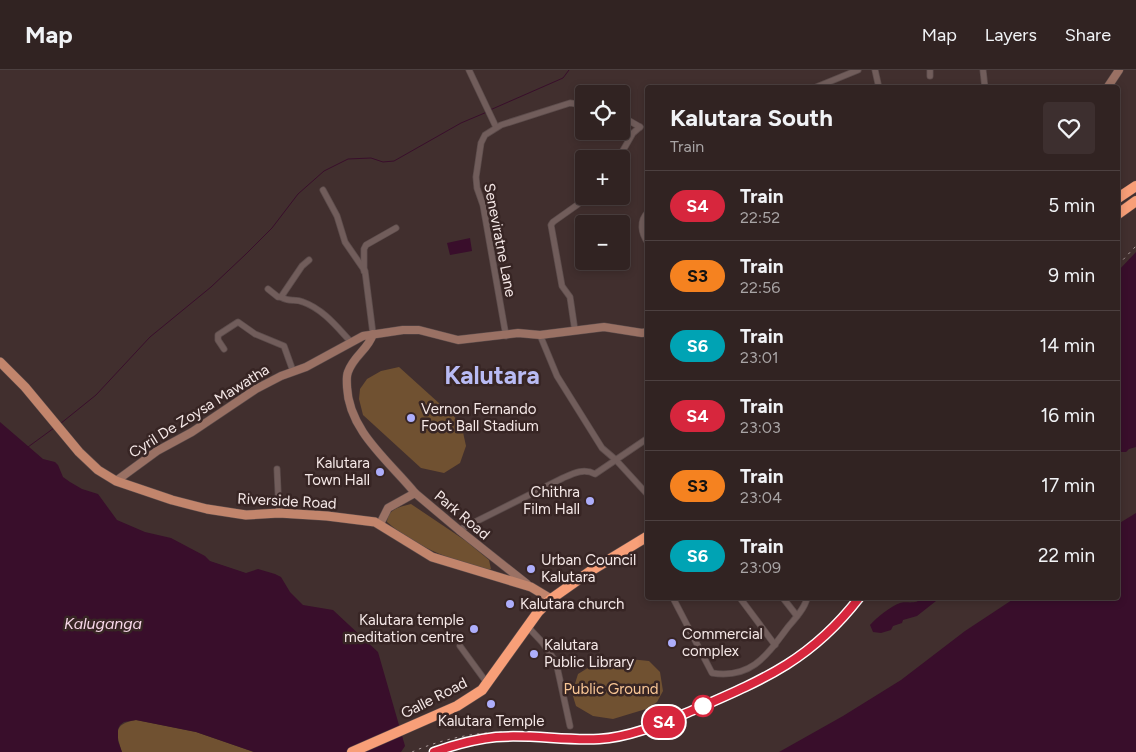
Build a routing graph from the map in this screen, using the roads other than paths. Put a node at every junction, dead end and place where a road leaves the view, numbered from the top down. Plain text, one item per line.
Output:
1 (469, 70) edge
2 (858, 70) edge
3 (875, 70) edge
4 (983, 70) edge
5 (1119, 70) edge
6 (821, 85) edge
7 (878, 85) edge
8 (985, 85) edge
9 (1109, 85) edge
10 (575, 104) edge
11 (630, 120) edge
12 (644, 126) edge
13 (496, 127) junction
14 (623, 150) edge
15 (1136, 186) edge
16 (324, 190) dead end
17 (1120, 195) edge
18 (1136, 201) edge
19 (578, 205) edge
20 (1121, 211) edge
21 (645, 215) edge
22 (396, 228) dead end
23 (645, 238) edge
24 (309, 260) dead end
25 (364, 271) junction
26 (268, 289) dead end
27 (281, 297) junction
28 (575, 331) junction
29 (645, 332) edge
30 (373, 334) junction
31 (540, 334) junction
32 (506, 336) junction
33 (351, 342) junction
34 (224, 349) dead end
35 (0, 362) edge
36 (293, 371) junction
37 (645, 440) edge
38 (616, 460) junction
39 (277, 469) dead end
40 (116, 481) junction
41 (645, 491) edge
42 (415, 493) junction
43 (279, 514) junction
44 (380, 524) junction
45 (459, 530) junction
46 (645, 539) edge
47 (531, 587) junction
48 (551, 600) junction
49 (674, 600) edge
50 (741, 600) edge
51 (784, 600) edge
52 (806, 600) edge
53 (796, 616) junction
54 (527, 626) junction
55 (775, 645) junction
56 (460, 646) dead end
57 (487, 683) junction
58 (570, 726) dead end
59 (352, 752) edge

1 - 13 street
2 - 6 street
3 - 7 street
4 - 8 street
5 - 9 street
10 - 13 street
11 - 12 street
12 - 14 street
13 - 32 street, Seneviratne Lane
15 - 17 highway
16 - 25 street
18 - 20 highway
19 - 28 street
21 - 23 street
22 - 25 street
24 - 27 street
25 - 30 street
26 - 27 street
27 - 33 street
28 - 29 street, Cyril De Zoysa Mawatha
28 - 31 street, Cyril De Zoysa Mawatha
30 - 32 street, Cyril De Zoysa Mawatha
30 - 33 street, Cyril De Zoysa Mawatha
30 - 42 street
31 - 32 street, Cyril De Zoysa Mawatha
31 - 38 street
33 - 36 street, Cyril De Zoysa Mawatha
34 - 36 street
35 - 40 main road, Riverside Road
36 - 40 street, Cyril De Zoysa Mawatha
37 - 38 street
38 - 41 street
38 - 45 street
39 - 43 street
40 - 43 main road, Riverside Road
42 - 44 street, Park Road
42 - 45 street, Park Road
43 - 44 main road, Riverside Road
44 - 47 main road, Riverside Road
45 - 47 street, Park Road
46 - 48 highway, Galle Road
47 - 48 main road, Riverside Road
48 - 54 highway, Galle Road
49 - 55 street
50 - 55 street
51 - 53 street
52 - 53 street
53 - 55 street
54 - 57 highway, Galle Road
54 - 58 street
56 - 57 street
57 - 59 highway, Galle Road

